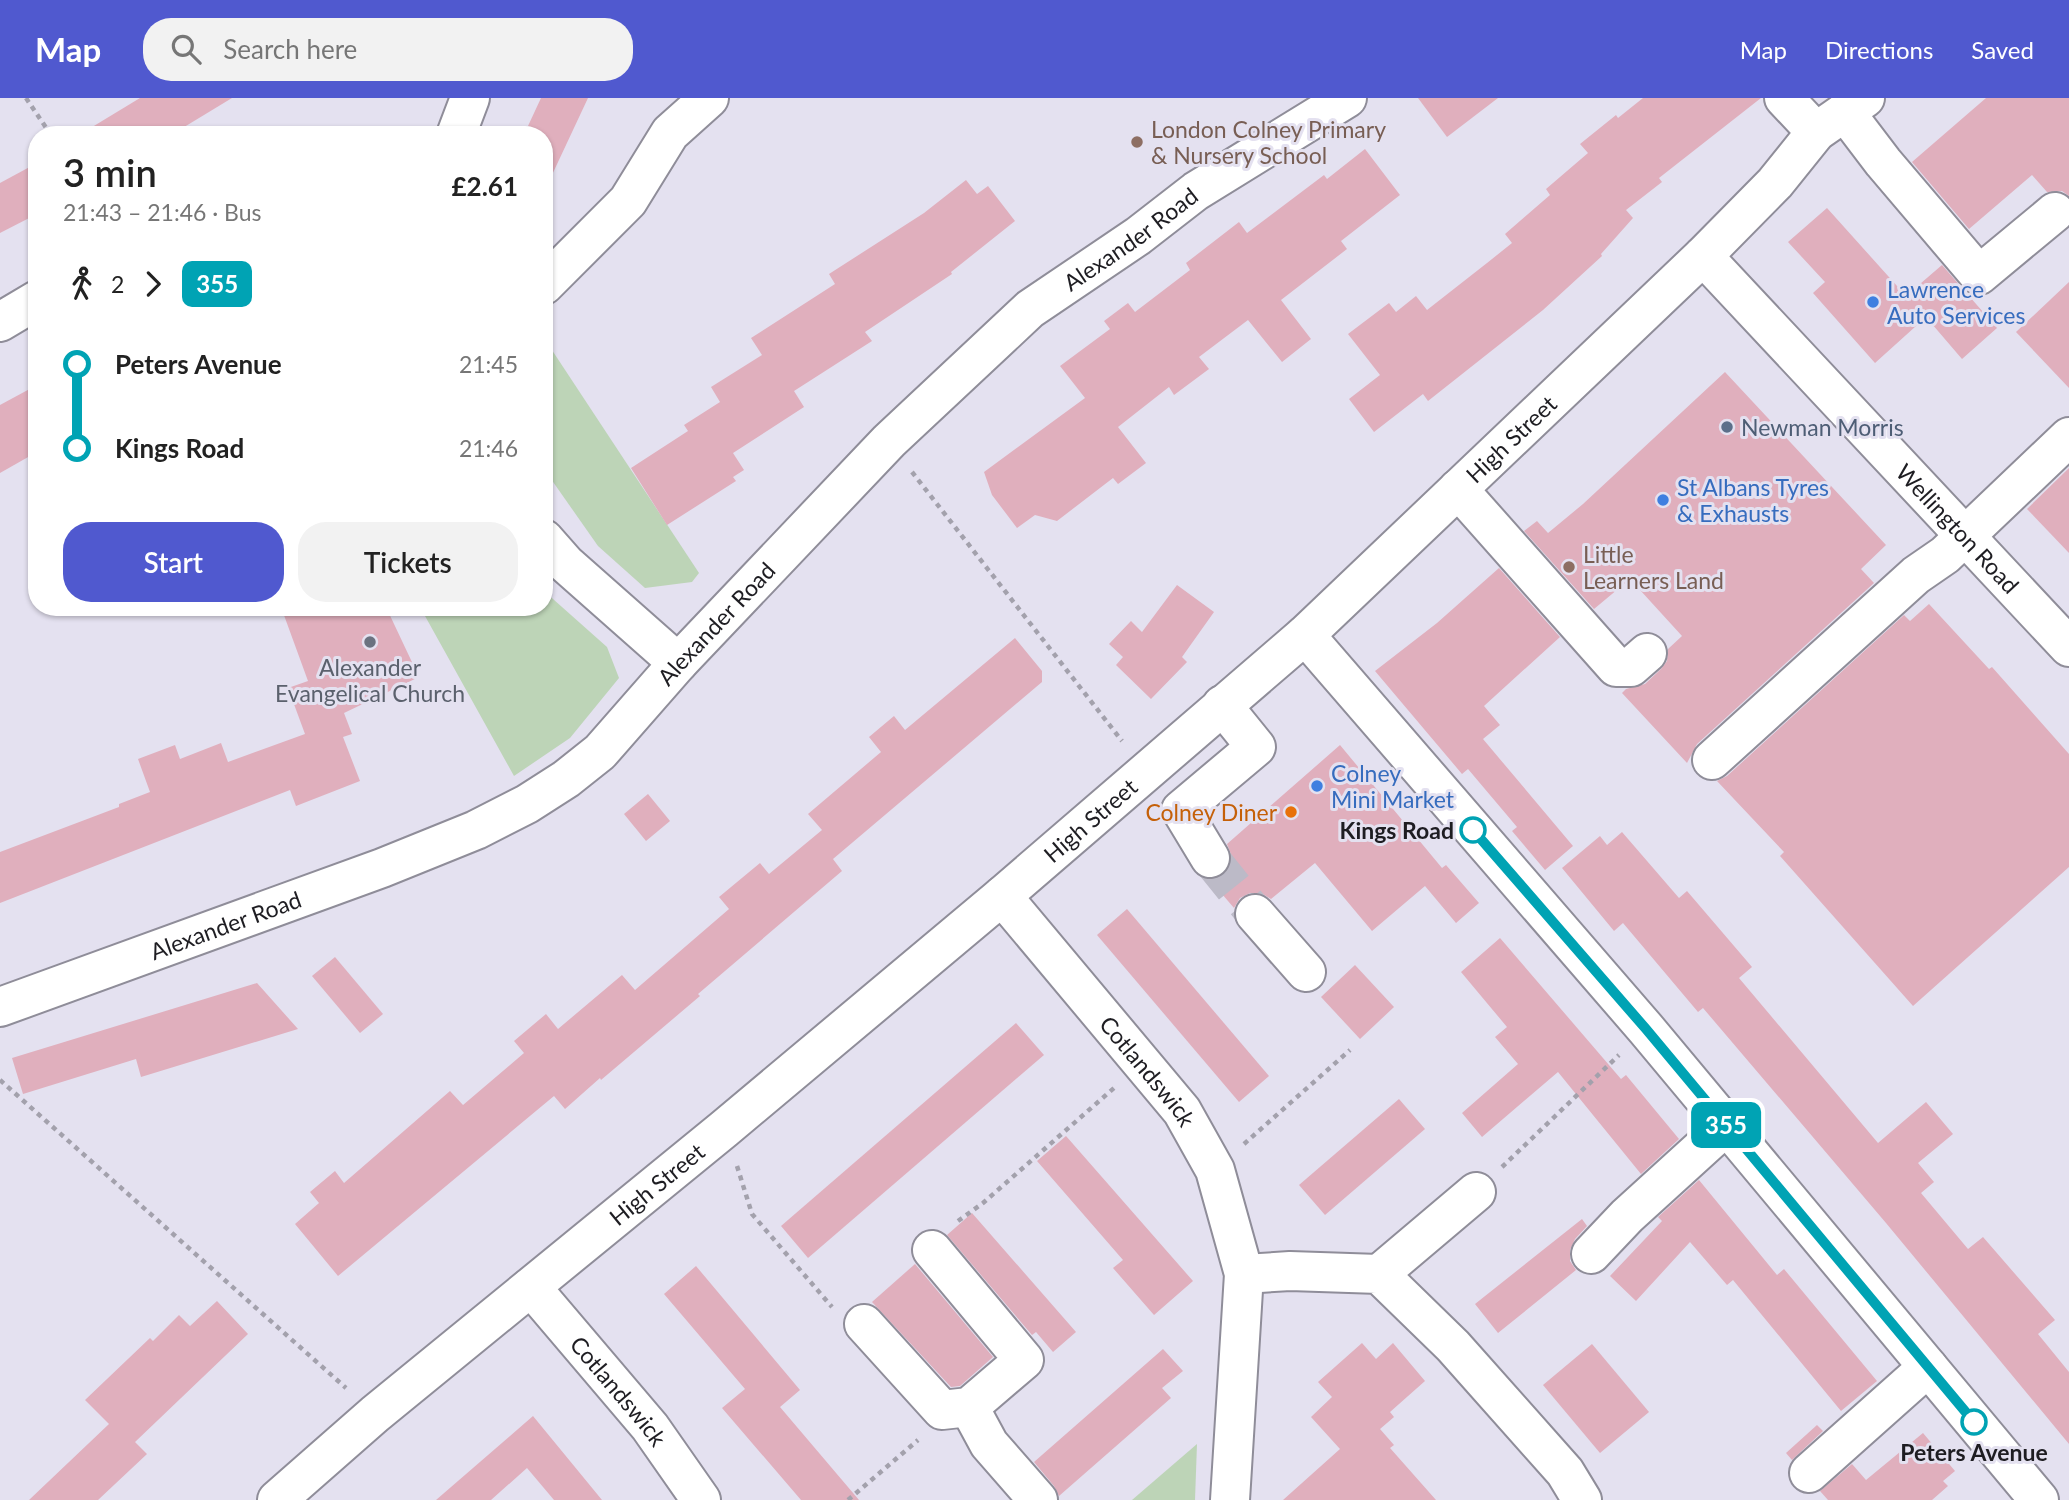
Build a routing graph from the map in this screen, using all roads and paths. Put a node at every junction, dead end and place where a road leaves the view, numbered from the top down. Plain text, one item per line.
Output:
1 (26, 98) edge
2 (470, 98) edge
3 (709, 98) edge
4 (1348, 98) edge
5 (1784, 98) edge
6 (1842, 114) edge
7 (45, 126) edge
8 (459, 126) edge
9 (2055, 212) dead end
10 (1703, 256) junction
11 (553, 276) edge
12 (28, 305) edge
13 (0, 322) edge
14 (2069, 438) edge
15 (888, 441) junction
16 (1458, 489) junction
17 (1965, 536) junction
18 (553, 549) edge
19 (1305, 635) junction
20 (2069, 647) edge
21 (1647, 653) dead end
22 (678, 663) junction
23 (1222, 705) junction
24 (1712, 760) dead end
25 (1147, 772) junction
26 (1210, 858) tunnel mouth
27 (1002, 896) junction
28 (1255, 914) tunnel mouth
29 (1306, 972) dead end
30 (0, 1007) edge
31 (1646, 1029) junction
32 (1350, 1050) dead end
33 (1142, 1064) junction
34 (0, 1080) edge
35 (1727, 1126) junction
36 (724, 1129) junction
37 (1215, 1170) junction
38 (1476, 1192) joint
39 (932, 1250) joint
40 (1591, 1254) dead end
41 (1244, 1274) junction
42 (1379, 1274) junction
43 (531, 1287) junction
44 (864, 1324) joint
45 (1928, 1367) junction
46 (956, 1409) junction
47 (375, 1414) junction
48 (1809, 1473) dead end
49 (277, 1500) edge
50 (701, 1500) edge
51 (848, 1500) edge
52 (1038, 1500) edge
53 (1230, 1500) edge
54 (1582, 1500) edge
55 (2039, 1500) edge

1 - 7 path
2 - 8 street
3 - 11 street
4 - 15 street, Alexander Road
5 - 6 street
6 - 9 street
6 - 10 street, High Street
10 - 16 street, High Street
10 - 17 street, Wellington Road
12 - 13 street
14 - 17 street
15 - 22 street, Alexander Road
15 - 25 path
16 - 19 street, High Street
16 - 21 street
17 - 20 street, Wellington Road
17 - 24 street
18 - 22 street
19 - 23 street, High Street
19 - 31 street
22 - 30 street, Alexander Road
23 - 25 street, High Street
23 - 26 street
25 - 27 street, High Street
27 - 33 street, Cotlandswick
27 - 36 street, High Street
28 - 29 street
31 - 35 street
31 - 38 path
32 - 37 path
33 - 37 street, Cotlandswick
33 - 39 path
34 - 47 path
35 - 40 street
35 - 45 street
36 - 43 street, High Street
36 - 44 path
37 - 41 street, Cotlandswick
38 - 42 street
39 - 46 street
41 - 42 street
41 - 53 street, Cotlandswick
42 - 54 street
43 - 47 street, High Street
43 - 50 street, Cotlandswick
44 - 46 street
45 - 48 street
45 - 55 street
46 - 51 path
46 - 52 street
47 - 49 street, High Street

